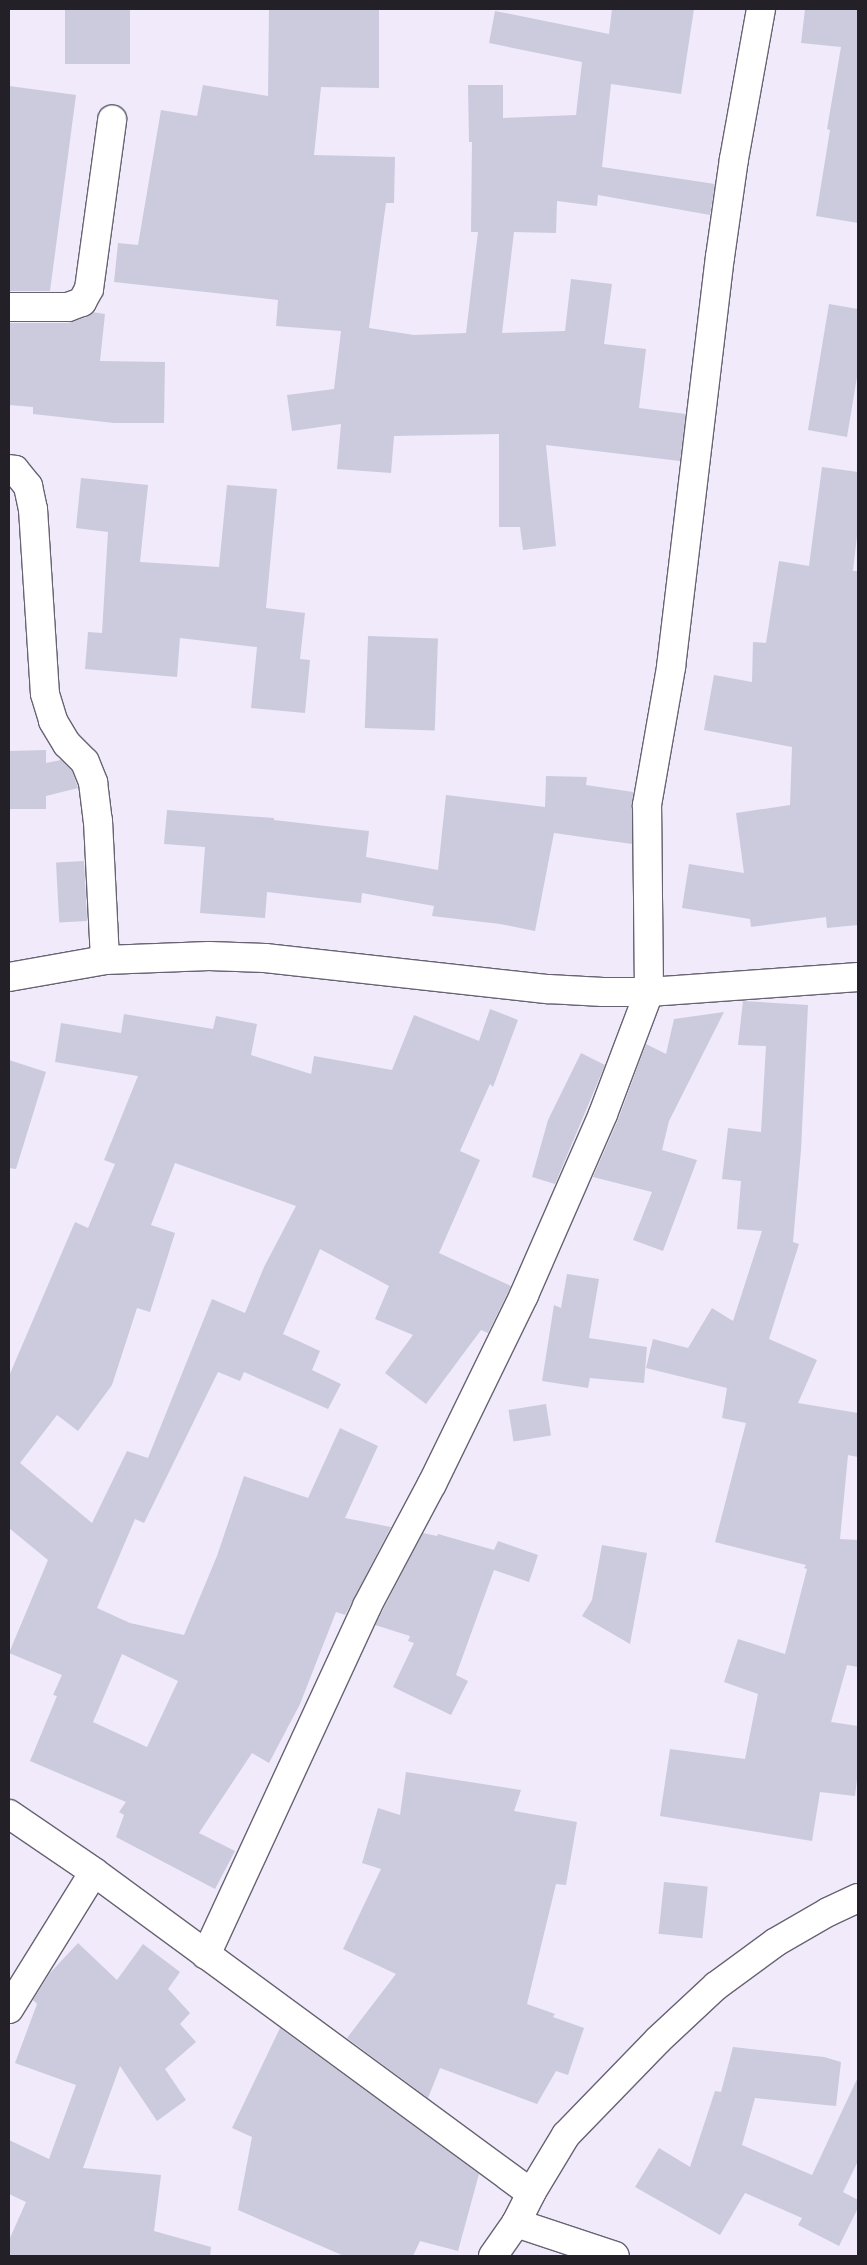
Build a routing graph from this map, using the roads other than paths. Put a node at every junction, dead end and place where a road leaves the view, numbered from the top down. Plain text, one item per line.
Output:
1 (761, 9) edge
2 (112, 120) dead end
3 (9, 306) edge
4 (9, 468) edge
5 (105, 960) junction
6 (9, 977) edge
7 (858, 977) edge
8 (649, 992) junction
9 (9, 1814) edge
10 (94, 1872) junction
11 (858, 1898) edge
12 (206, 1955) junction
13 (9, 2009) edge
14 (531, 2192) junction
15 (516, 2223) junction
16 (493, 2256) edge
17 (615, 2256) edge

1 - 8 street
2 - 3 street
4 - 5 street
5 - 6 street
5 - 8 street
7 - 8 street
8 - 12 street
9 - 10 street
10 - 12 street
10 - 13 street
11 - 14 street
12 - 14 street
14 - 15 street
15 - 16 street
15 - 17 street

